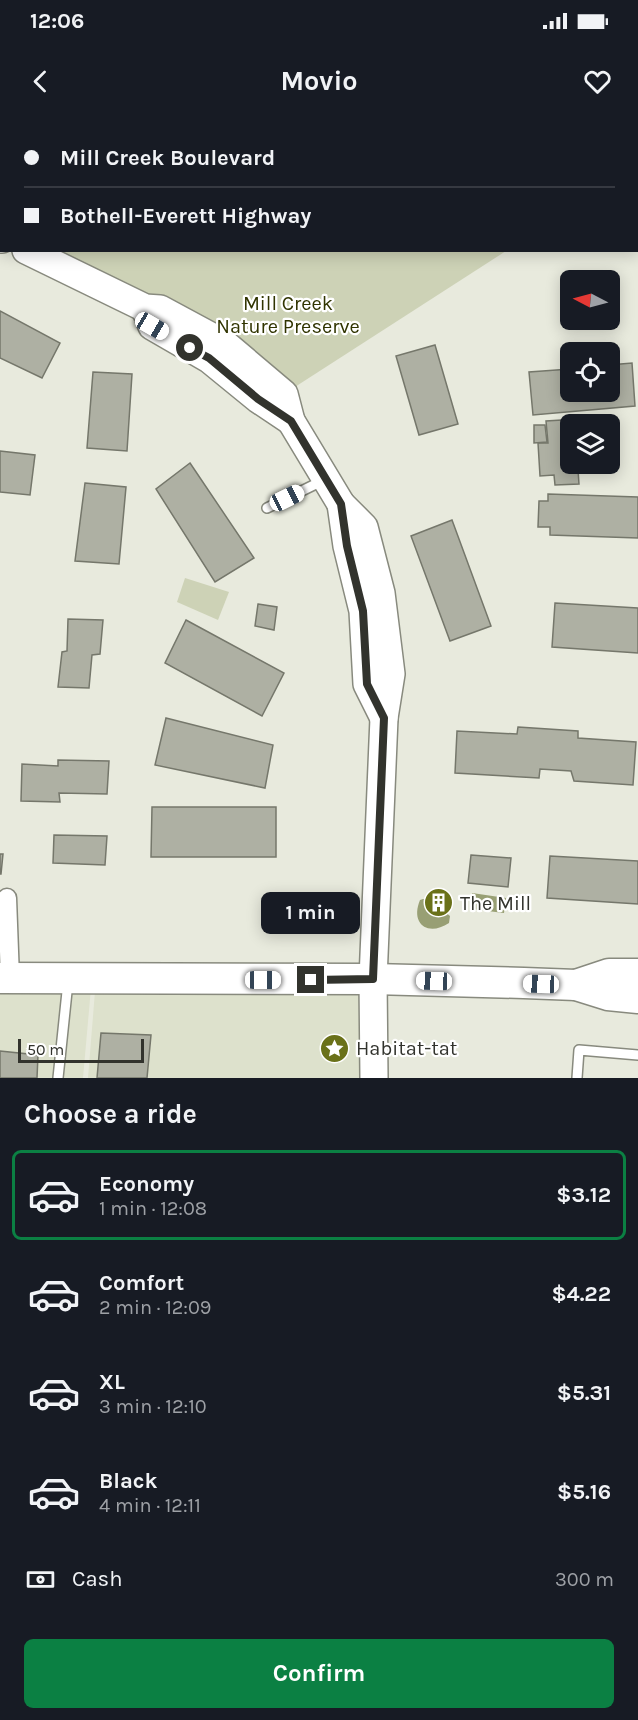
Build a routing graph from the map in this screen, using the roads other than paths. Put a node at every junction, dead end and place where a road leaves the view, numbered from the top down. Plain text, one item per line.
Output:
1 (30, 252) edge
2 (326, 478) junction
3 (267, 508) dead end
4 (7, 898) dead end
5 (638, 974) edge
6 (5, 978) edge
7 (68, 979) junction
8 (373, 979) junction
9 (576, 985) junction
10 (638, 998) edge
11 (638, 1055) edge
12 (58, 1078) edge
13 (374, 1078) edge
14 (577, 1078) edge

1 - 2 street
2 - 3 lane
2 - 8 street
4 - 6 street
5 - 9 main road
6 - 7 main road
7 - 8 main road
7 - 12 lane
8 - 9 main road
8 - 13 street
9 - 10 main road
11 - 14 lane

